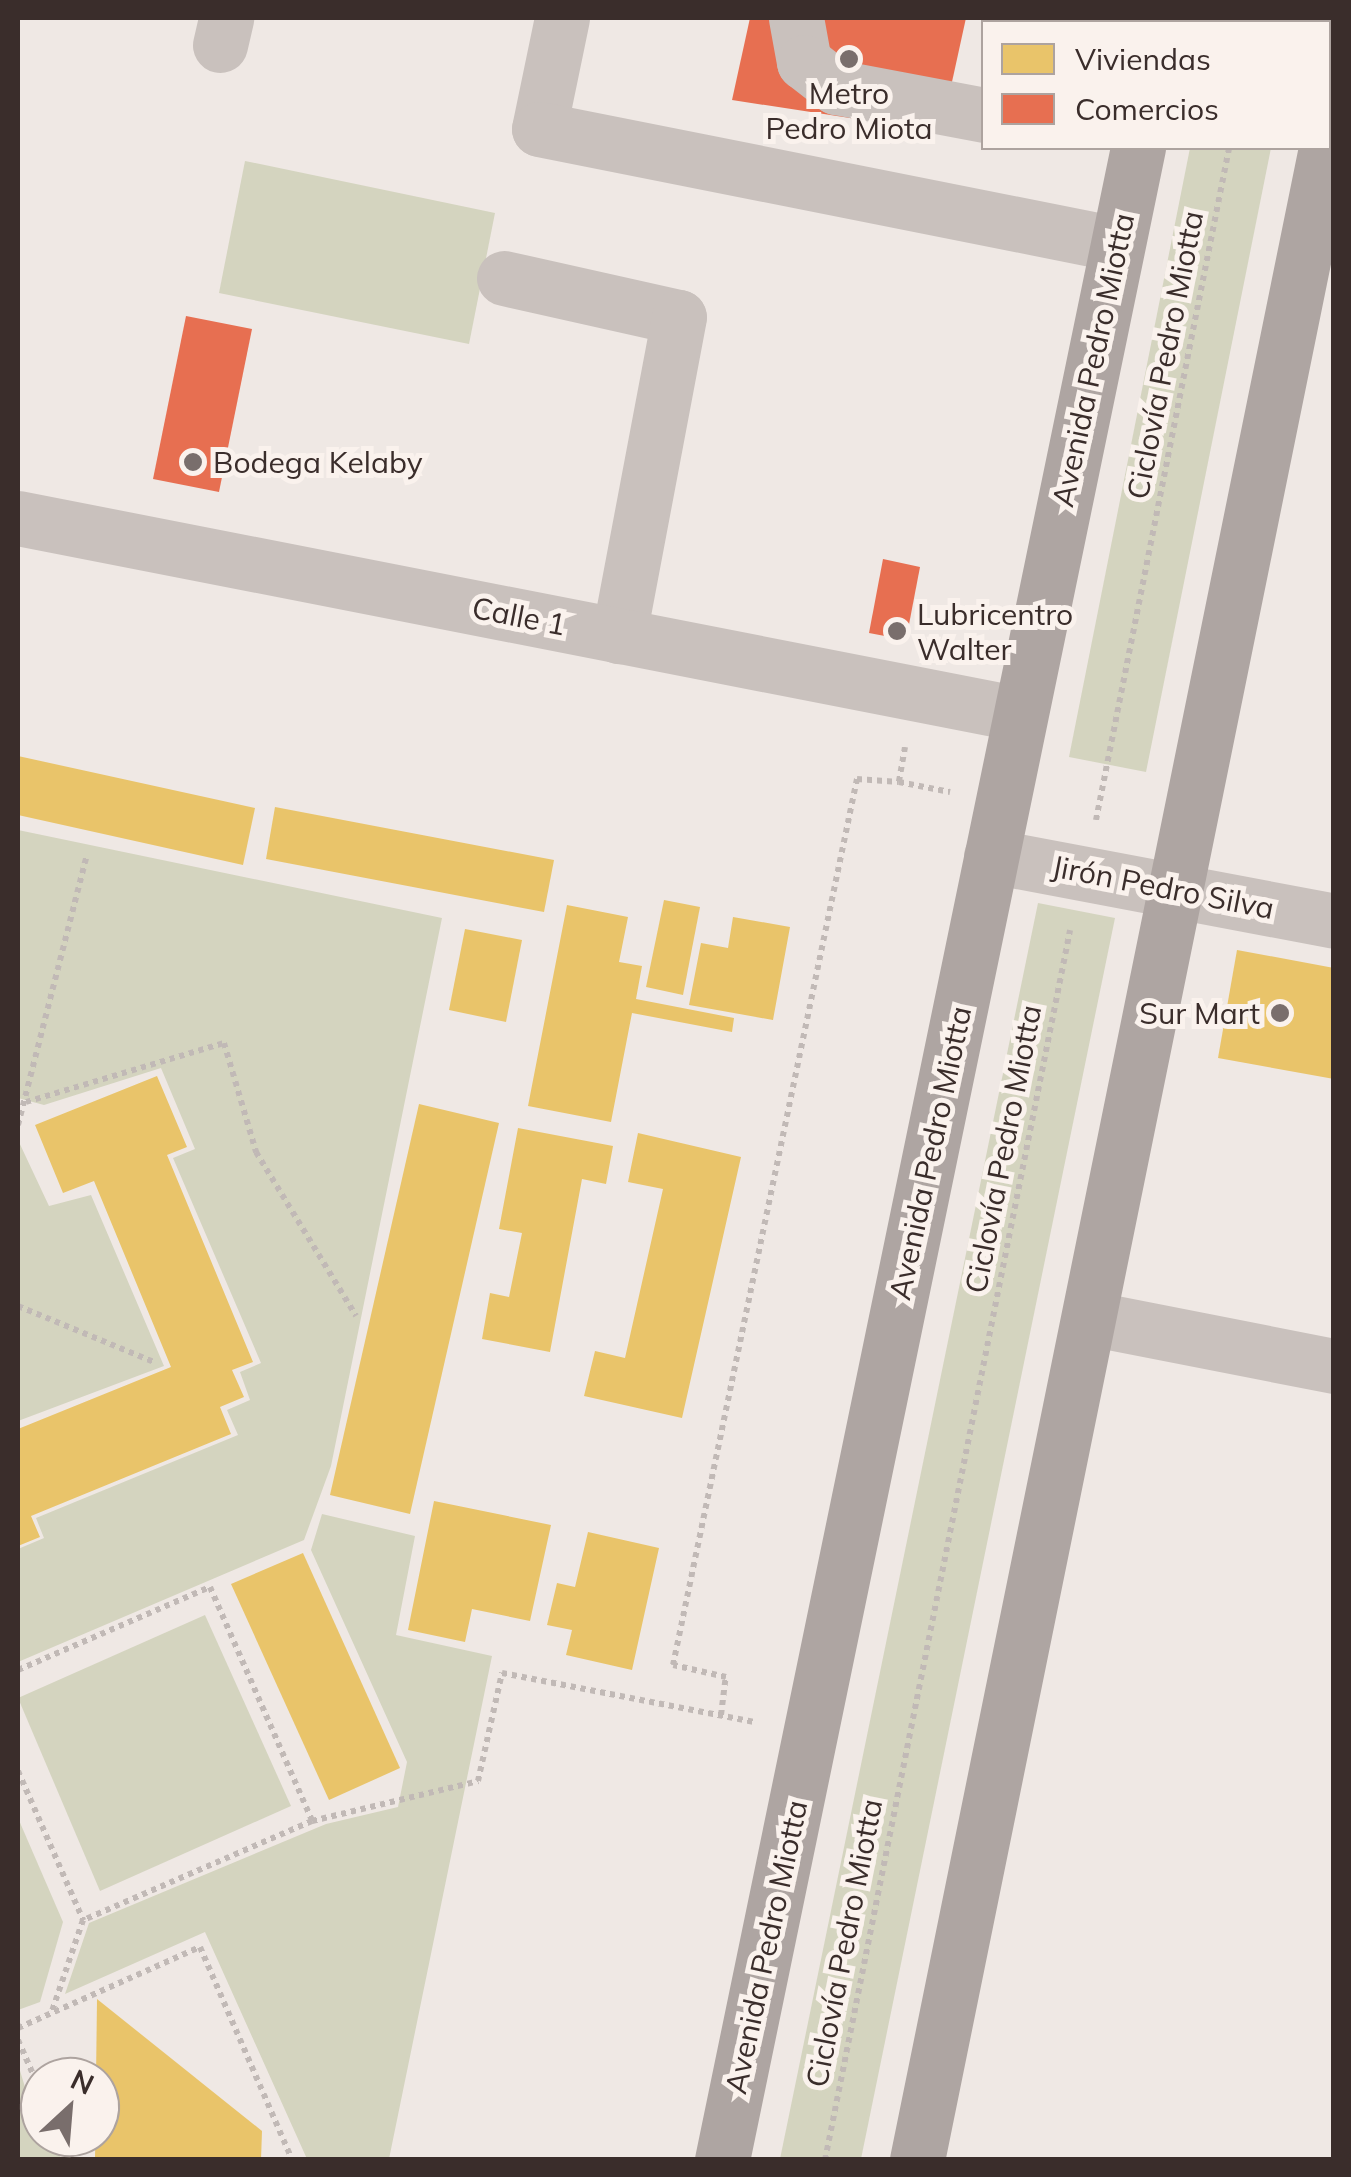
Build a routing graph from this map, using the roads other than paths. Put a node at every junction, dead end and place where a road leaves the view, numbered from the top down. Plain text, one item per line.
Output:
1 (562, 18) edge
2 (796, 18) edge
3 (981, 114) edge
4 (1138, 150) edge
5 (1326, 150) edge
6 (1117, 244) junction
7 (504, 278) dead end
8 (18, 518) edge
9 (619, 636) junction
10 (1020, 714) junction
11 (992, 856) junction
12 (1177, 888) junction
13 (1334, 920) edge
14 (1089, 1318) junction
15 (1334, 1366) edge
16 (722, 2160) edge
17 (917, 2160) edge

1 - 6 street
2 - 3 street
4 - 6 main road, Avenida Pedro Miotta
5 - 12 main road
6 - 10 main road, Avenida Pedro Miotta
7 - 9 street
8 - 9 street, Calle 1
9 - 10 street, Calle 1
10 - 11 main road, Avenida Pedro Miotta
11 - 12 street, Jirón Pedro Silva
11 - 16 main road, Avenida Pedro Miotta
12 - 13 street, Jirón Pedro Silva
12 - 14 main road
14 - 15 street
14 - 17 main road

